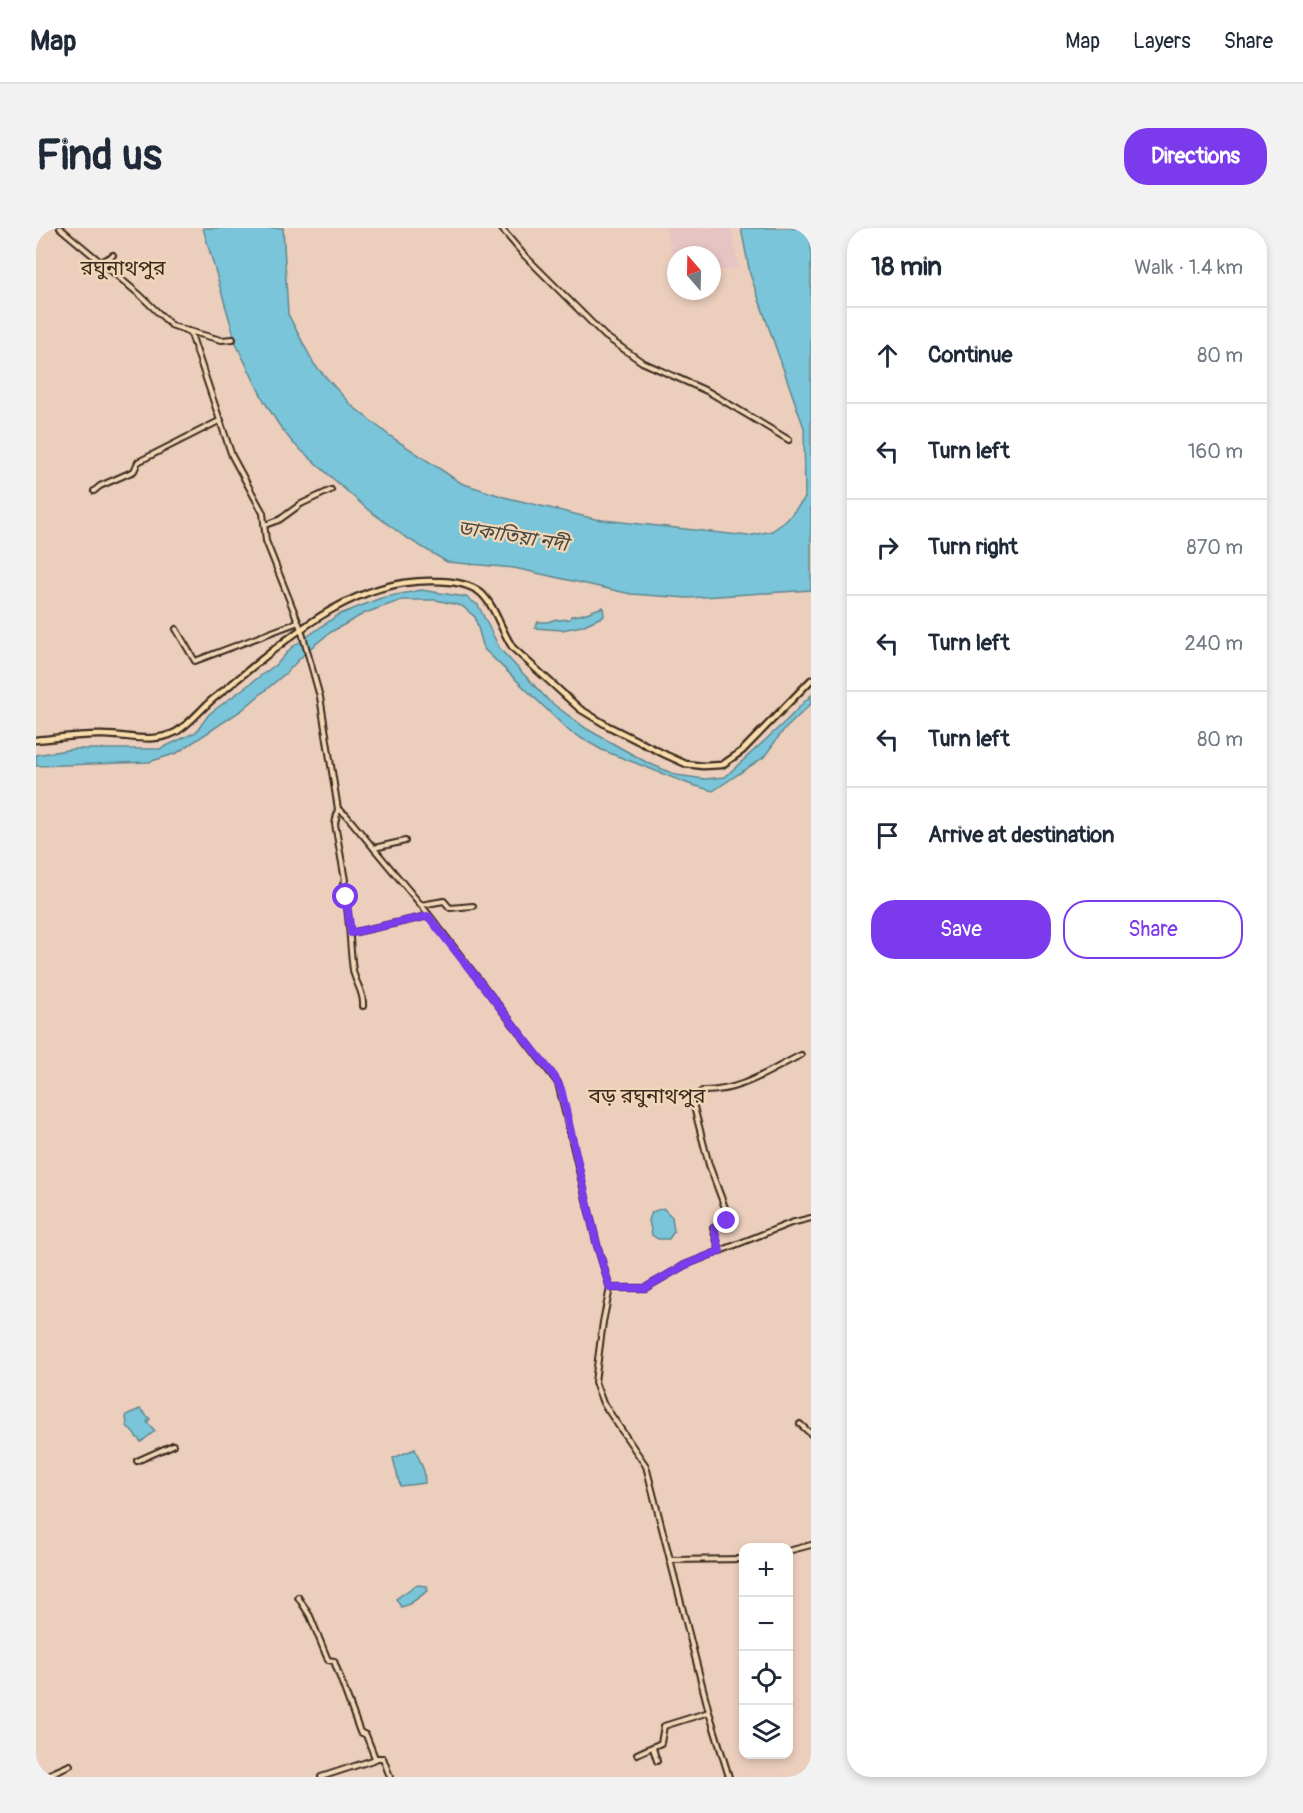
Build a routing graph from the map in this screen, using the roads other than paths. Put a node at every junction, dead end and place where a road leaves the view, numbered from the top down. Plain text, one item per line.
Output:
1 (60, 228) edge
2 (501, 228) edge
3 (113, 255) dead end
4 (100, 263) junction
5 (188, 331) junction
6 (233, 339) dead end
7 (221, 420) junction
8 (789, 440) dead end
9 (331, 489) dead end
10 (94, 491) dead end
11 (266, 525) junction
12 (296, 623) junction
13 (176, 629) dead end
14 (300, 629) junction
15 (811, 680) edge
16 (36, 740) edge
17 (338, 809) junction
18 (405, 841) dead end
19 (374, 848) junction
20 (421, 905) junction
21 (473, 906) dead end
22 (428, 916) junction
23 (351, 933) junction
24 (363, 1006) dead end
25 (801, 1055) dead end
26 (811, 1218) edge
27 (720, 1251) junction
28 (610, 1288) junction
29 (800, 1424) dead end
30 (811, 1434) edge
31 (173, 1445) dead end
32 (137, 1461) dead end
33 (811, 1545) edge
34 (793, 1550) edge
35 (739, 1559) edge
36 (670, 1560) junction
37 (298, 1597) dead end
38 (709, 1712) junction
39 (653, 1748) junction
40 (637, 1754) dead end
41 (376, 1758) junction
42 (657, 1761) dead end
43 (70, 1765) dead end
44 (36, 1771) edge
45 (43, 1777) edge
46 (321, 1777) edge
47 (390, 1777) edge
48 (729, 1777) edge

1 - 4 street
2 - 8 street
3 - 4 street
4 - 5 street
5 - 6 street
5 - 7 street
7 - 10 street
7 - 11 street
9 - 11 street
11 - 12 street
12 - 13 street
12 - 14 street
14 - 15 main road
14 - 16 main road
14 - 17 street
17 - 19 street
17 - 23 street
18 - 19 street
19 - 20 street
20 - 21 street
20 - 22 street
22 - 23 street
22 - 28 street
23 - 24 street
25 - 27 street
26 - 27 street
27 - 28 street
28 - 36 street
29 - 30 street
31 - 32 street
33 - 34 street
35 - 36 street
36 - 38 street
37 - 41 street
38 - 39 street
38 - 48 street
39 - 40 street
39 - 42 street
41 - 46 street
41 - 47 street
43 - 45 street
44 - 45 street

